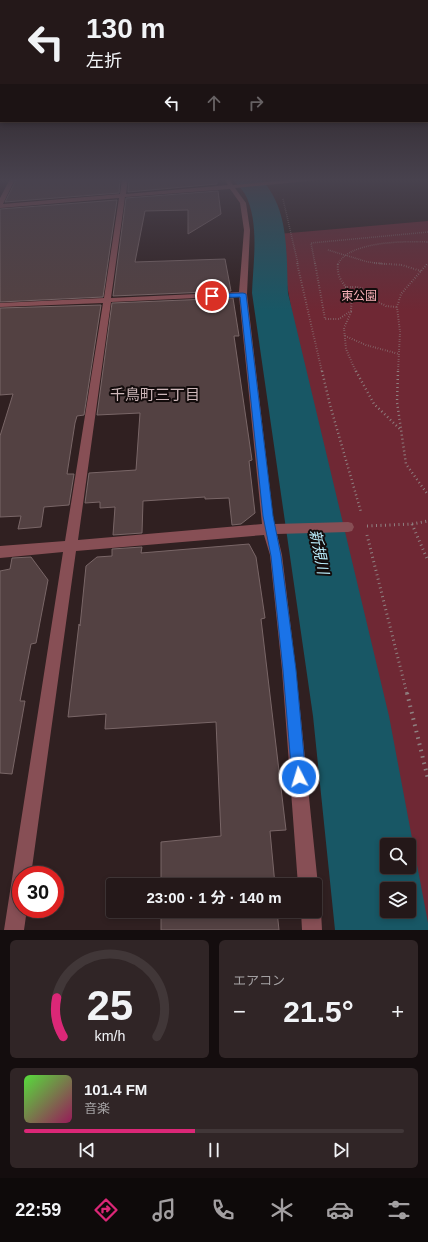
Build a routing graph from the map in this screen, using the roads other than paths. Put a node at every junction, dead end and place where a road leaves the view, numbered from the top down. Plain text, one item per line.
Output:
1 (118, 222) edge
2 (246, 222) edge
3 (243, 294) junction
4 (106, 300) junction
5 (0, 305) edge
6 (348, 527) road end
7 (269, 529) junction
8 (71, 545) junction
9 (0, 552) edge
10 (23, 866) edge
11 (307, 878) edge
12 (16, 918) edge
13 (311, 918) edge
14 (14, 930) edge
15 (312, 930) edge

1 - 4 street
2 - 3 street
3 - 4 street
3 - 7 street
4 - 5 street
4 - 8 street
6 - 7 street
7 - 8 street
7 - 11 street
8 - 9 street
8 - 10 street
12 - 14 street
13 - 15 street

